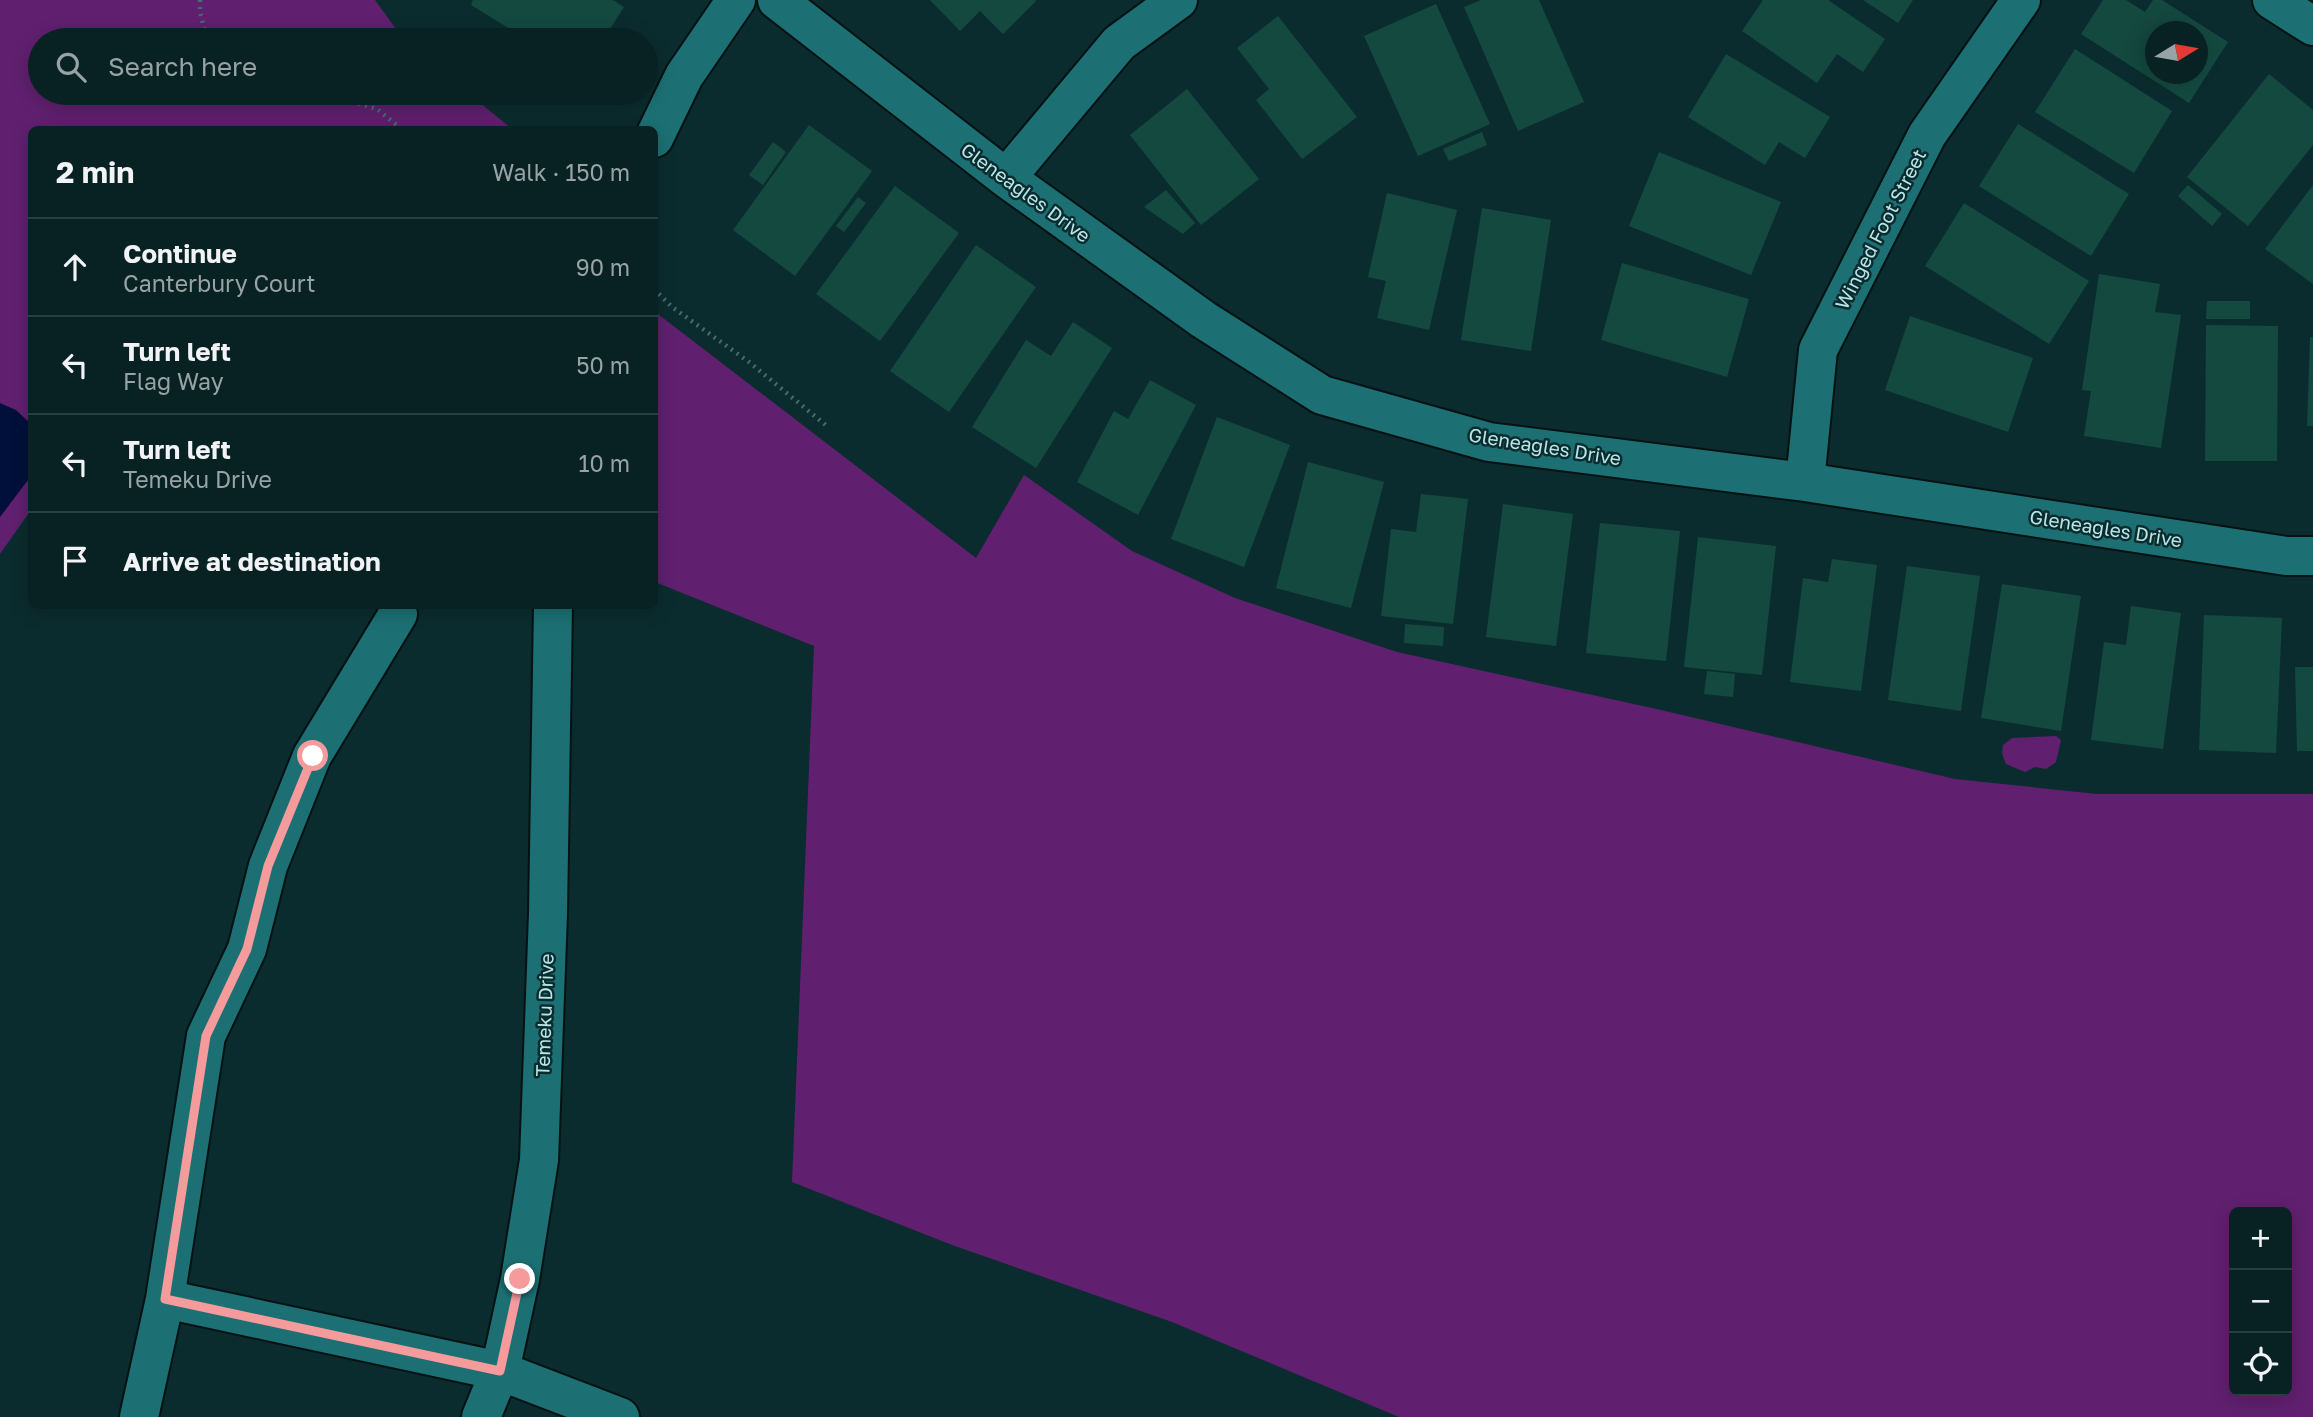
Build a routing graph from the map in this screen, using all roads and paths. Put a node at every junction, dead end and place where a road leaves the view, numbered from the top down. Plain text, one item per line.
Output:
1 (200, 0) edge
2 (736, 0) edge
3 (777, 0) edge
4 (1178, 0) edge
5 (2021, 0) edge
6 (2272, 0) edge
7 (2313, 26) edge
8 (204, 28) edge
9 (364, 105) edge
10 (397, 126) edge
11 (658, 130) edge
12 (1006, 178) junction
13 (658, 293) edge
14 (828, 427) dead end
15 (1805, 482) junction
16 (2313, 556) edge
17 (554, 609) edge
18 (398, 614) dead end
19 (165, 1299) junction
20 (500, 1371) junction
21 (138, 1417) edge
22 (481, 1417) edge
23 (620, 1417) edge

1 - 8 path
2 - 11 street
3 - 12 street, Gleneagles Drive
4 - 12 street
5 - 15 street, Winged Foot Street
6 - 7 street
9 - 10 path
12 - 15 street, Gleneagles Drive
13 - 14 path
15 - 16 street, Gleneagles Drive
17 - 20 street, Temeku Drive
18 - 19 street
19 - 20 street
19 - 21 street
20 - 22 street, Temeku Drive
20 - 23 street

